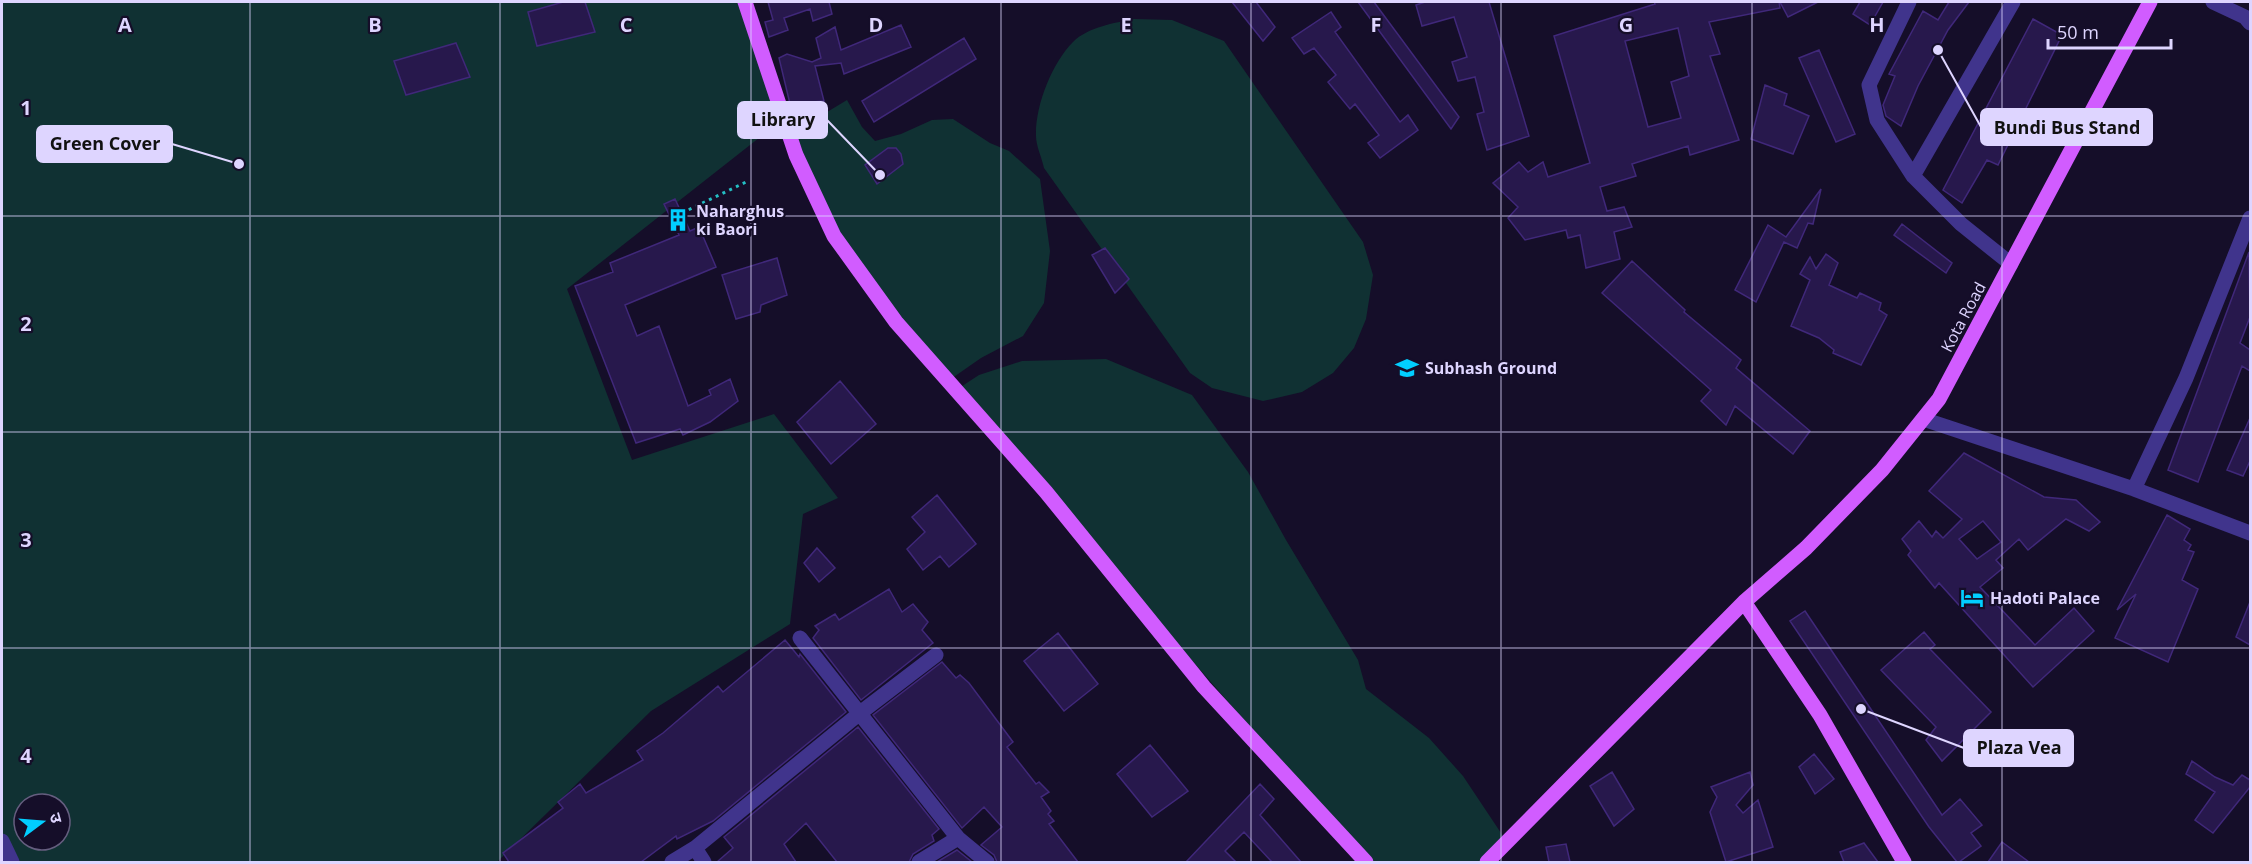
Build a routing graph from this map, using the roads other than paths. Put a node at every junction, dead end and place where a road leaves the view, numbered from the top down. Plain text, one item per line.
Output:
1 (745, 2) edge
2 (1909, 2) edge
3 (2013, 2) edge
4 (2150, 2) edge
5 (2213, 2) edge
6 (2250, 23) edge
7 (1913, 176) junction
8 (2250, 218) edge
9 (2011, 264) junction
10 (1923, 419) junction
11 (2134, 489) junction
12 (2250, 533) edge
13 (1744, 602) junction
14 (800, 638) dead end
15 (936, 655) dead end
16 (860, 712) junction
17 (958, 838) junction
18 (2, 841) edge
19 (695, 848) junction
20 (12, 862) edge
21 (672, 862) edge
22 (704, 862) edge
23 (919, 862) edge
24 (987, 862) edge
25 (1366, 862) edge
26 (1486, 862) edge
27 (1904, 862) edge

1 - 25 main road
2 - 7 street
3 - 7 street
4 - 9 main road, Kota Road
5 - 6 street
7 - 9 street
8 - 11 street
9 - 10 main road, Kota Road
10 - 11 street
10 - 13 main road, Kota Road
11 - 12 street
13 - 26 main road, Kota Road
13 - 27 main road
14 - 16 street
15 - 16 street
16 - 17 street
16 - 19 street
17 - 23 street
17 - 24 street
18 - 20 street
19 - 21 street
19 - 22 street

